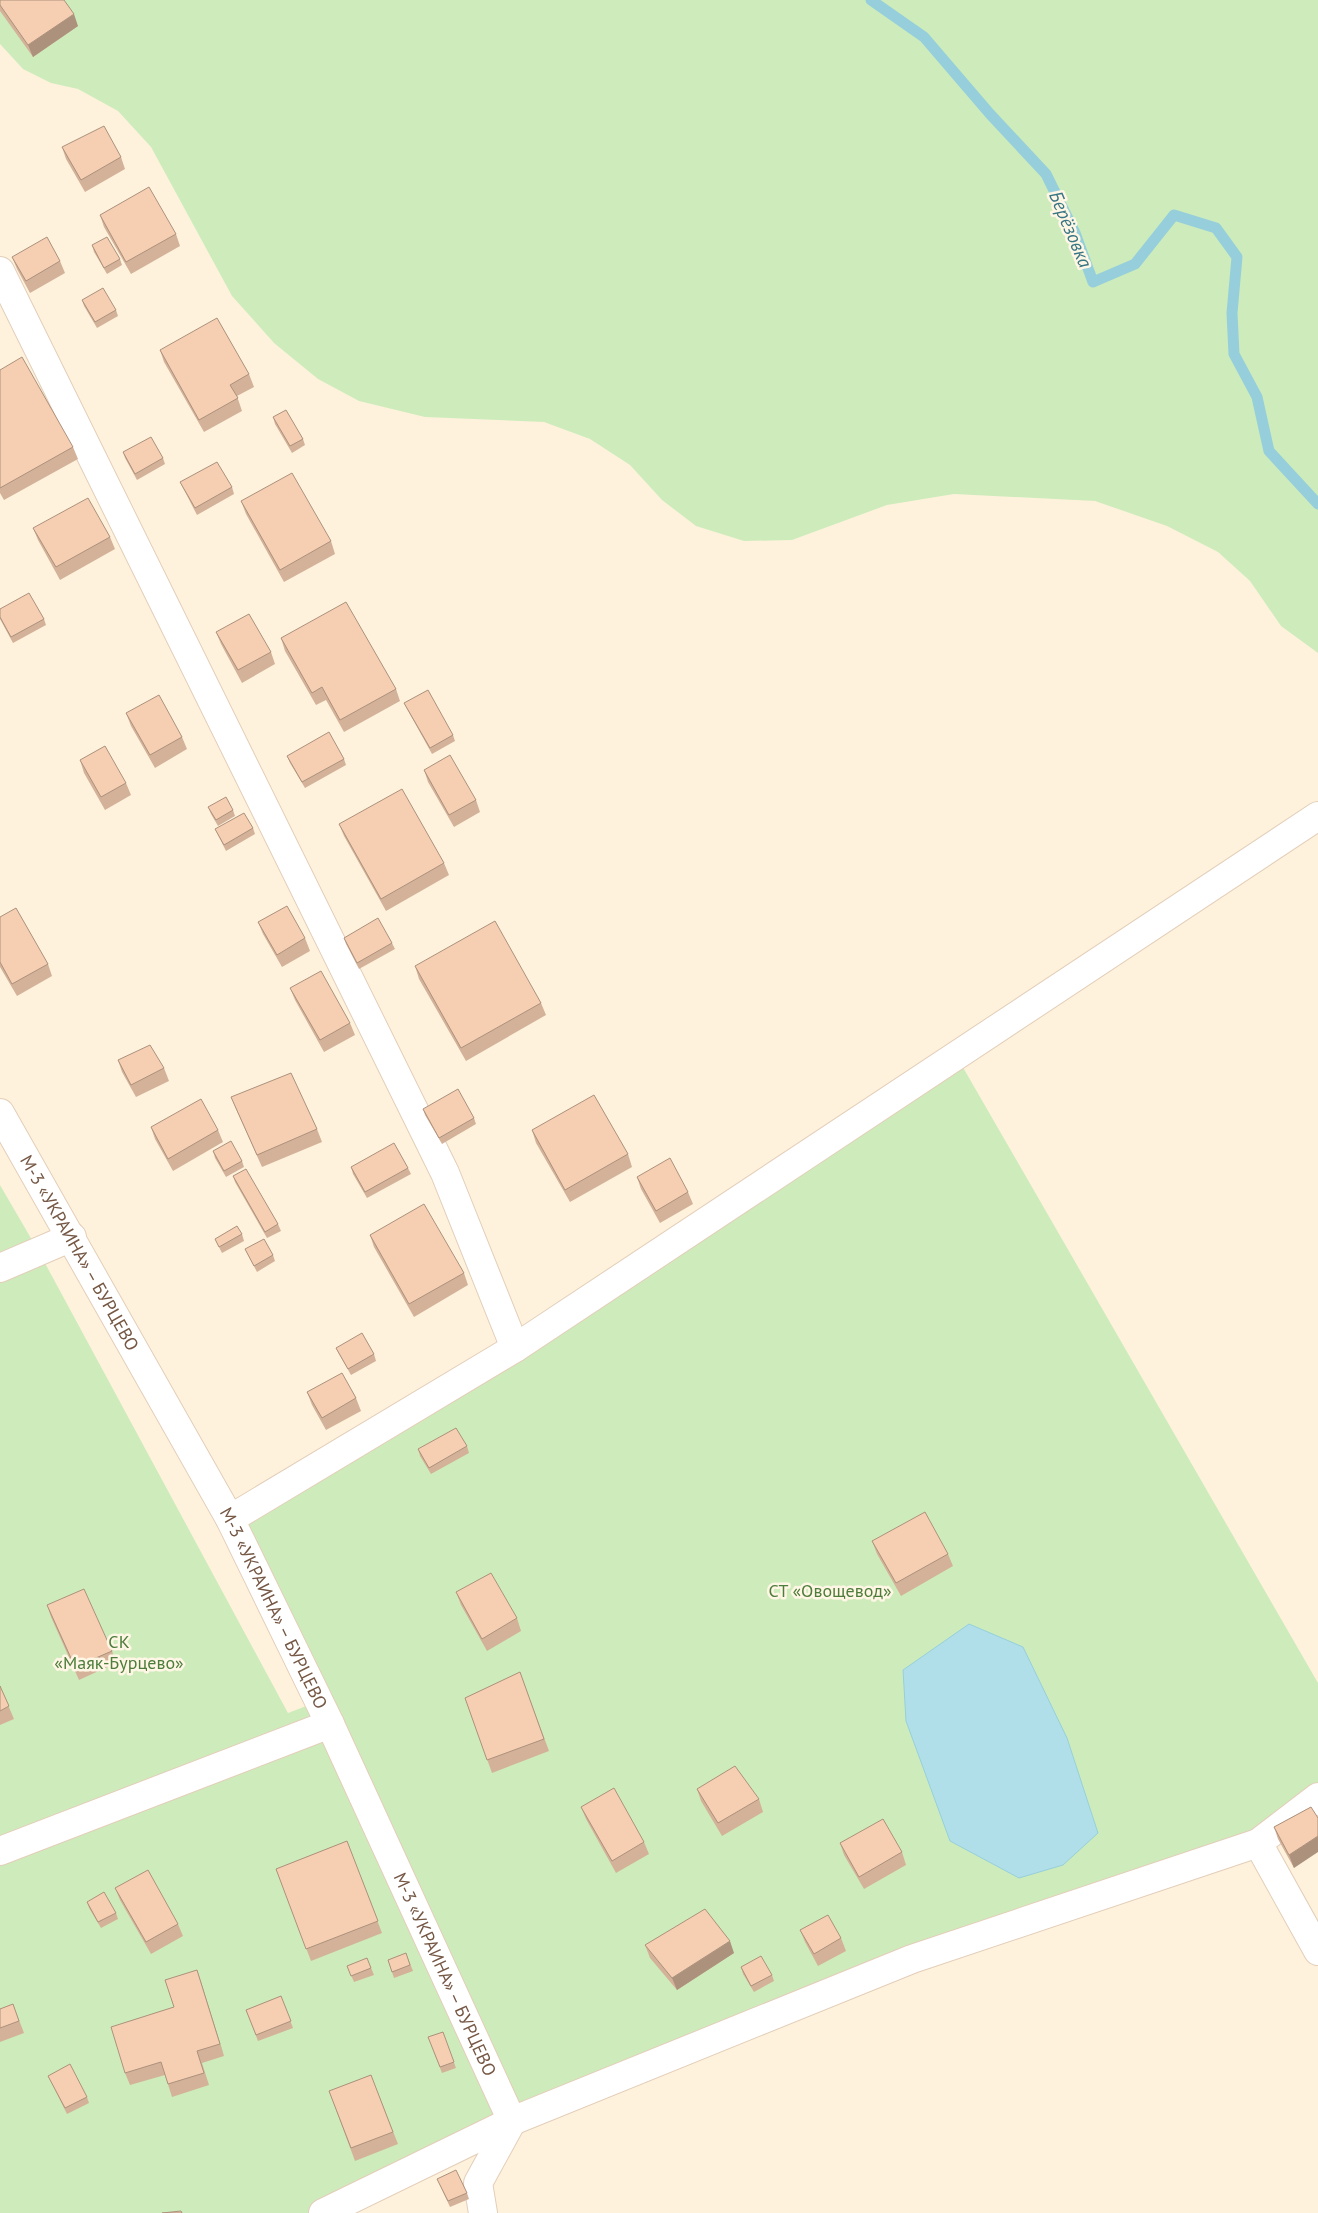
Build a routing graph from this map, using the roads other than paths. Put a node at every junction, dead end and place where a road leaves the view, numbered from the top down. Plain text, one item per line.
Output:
1 (1, 275) edge
2 (1318, 816) edge
3 (0, 1113) edge
4 (72, 1237) junction
5 (0, 1268) edge
6 (515, 1348) junction
7 (230, 1519) junction
8 (330, 1724) junction
9 (1318, 1797) edge
10 (1258, 1843) junction
11 (0, 1851) edge
12 (1318, 1951) edge
13 (512, 2121) junction
14 (323, 2213) edge
15 (483, 2213) edge

1 - 6 street
2 - 6 street
3 - 4 street, М-3 «УКРАИНА» – БУРЦЕВО
4 - 5 street
4 - 7 street, М-3 «УКРАИНА» – БУРЦЕВО
6 - 7 street
7 - 8 street, М-3 «УКРАИНА» – БУРЦЕВО
8 - 11 street
8 - 13 street, М-3 «УКРАИНА» – БУРЦЕВО
9 - 10 street
10 - 12 street
10 - 13 street
13 - 14 street
13 - 15 street

